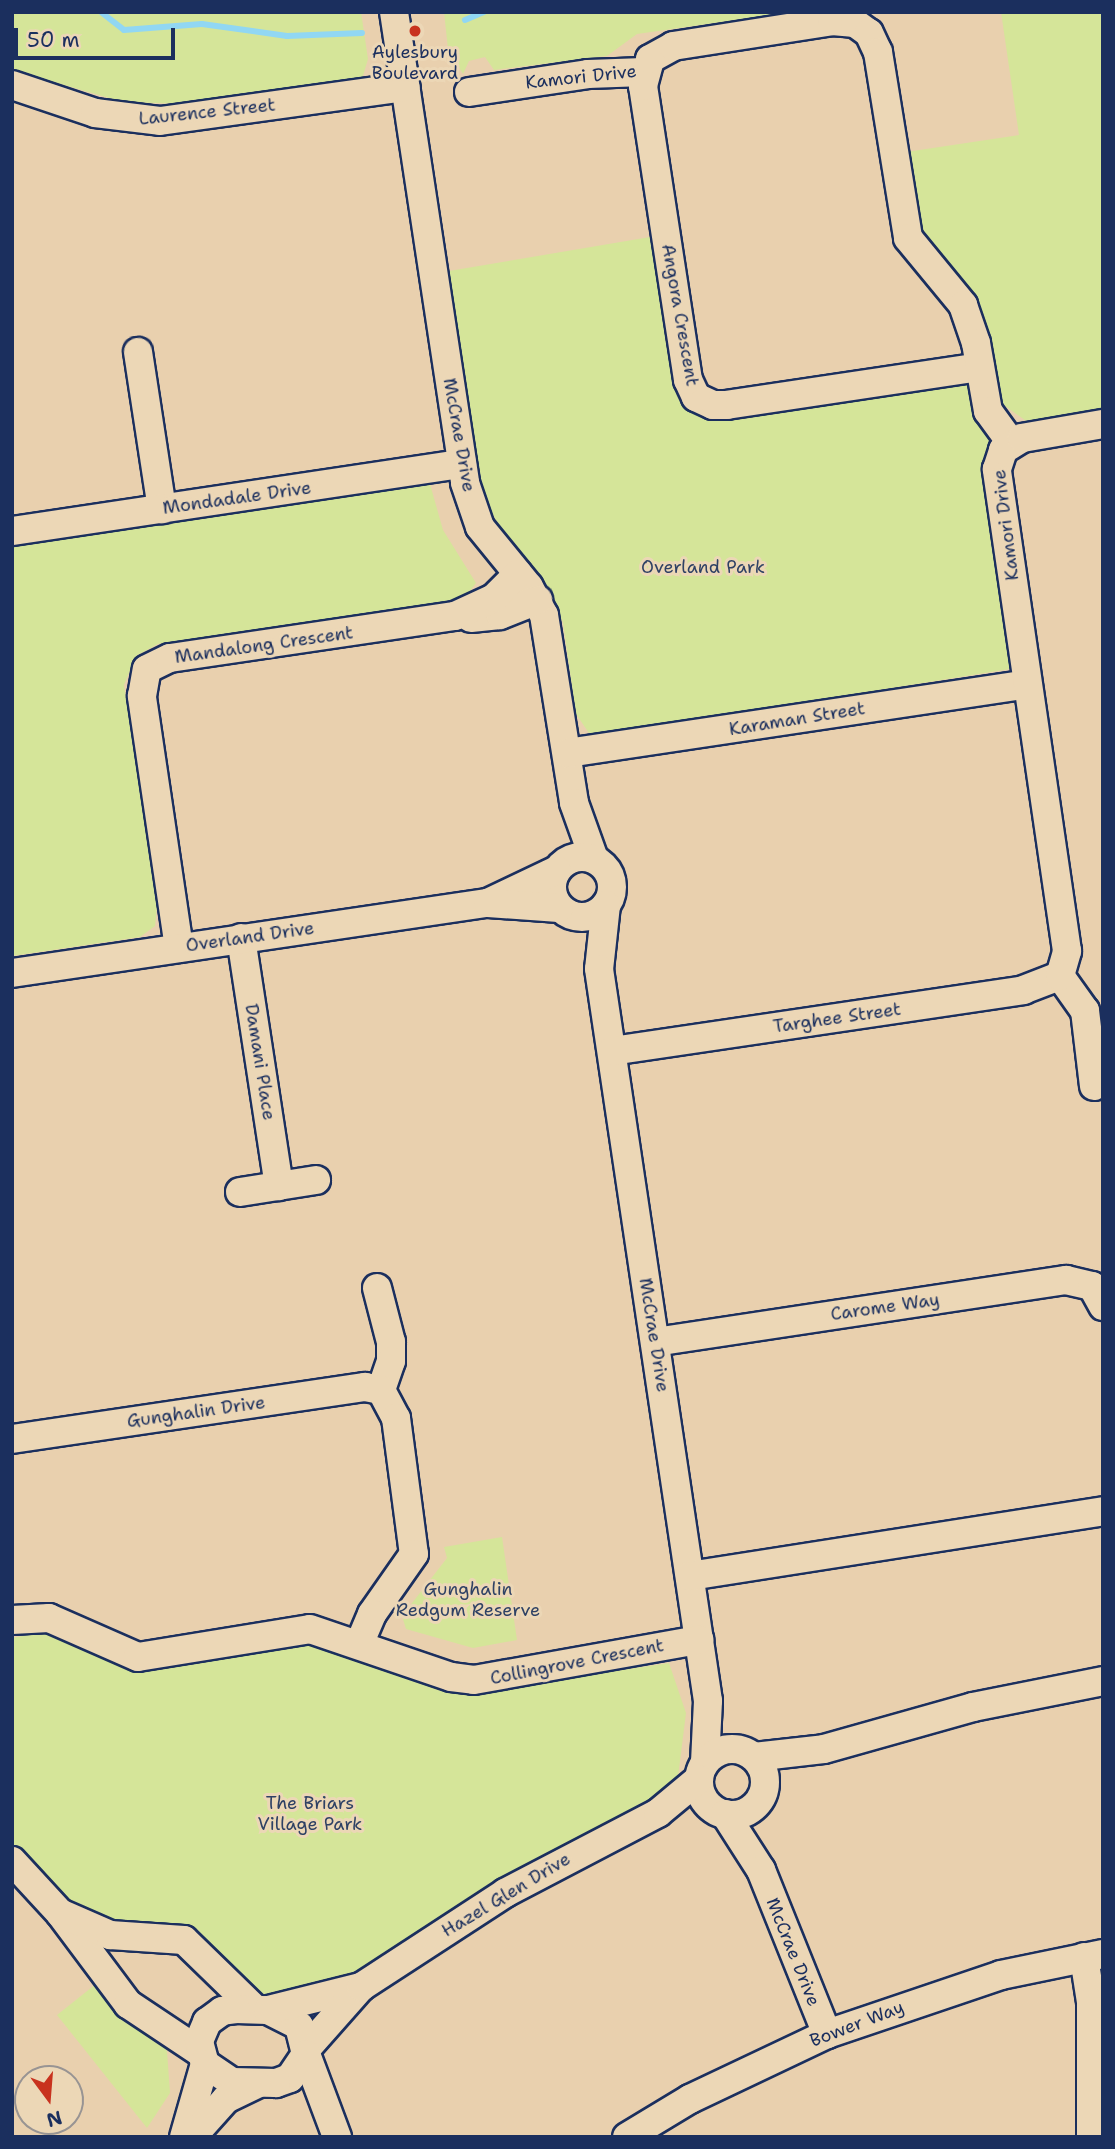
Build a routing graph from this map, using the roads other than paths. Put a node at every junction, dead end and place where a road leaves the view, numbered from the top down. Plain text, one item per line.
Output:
1 (394, 12) edge
2 (644, 72) junction
3 (12, 85) edge
4 (406, 87) junction
5 (469, 92) dead end
6 (138, 352) dead end
7 (980, 368) junction
8 (1103, 424) edge
9 (1011, 443) junction
10 (462, 464) junction
11 (162, 509) junction
12 (12, 531) edge
13 (518, 574) junction
14 (538, 600) junction
15 (455, 616) junction
16 (1027, 684) junction
17 (567, 753) junction
18 (574, 803) junction
19 (594, 859) junction
20 (559, 867) junction
21 (488, 903) junction
22 (606, 905) junction
23 (561, 910) junction
24 (241, 938) junction
25 (179, 948) junction
26 (599, 969) junction
27 (12, 974) edge
28 (1060, 976) junction
29 (612, 1051) junction
30 (1094, 1086) dead end
31 (316, 1180) dead end
32 (279, 1186) junction
33 (240, 1192) dead end
34 (377, 1288) dead end
35 (1103, 1306) edge
36 (655, 1342) junction
37 (381, 1390) junction
38 (12, 1439) edge
39 (1103, 1511) edge
40 (690, 1576) junction
41 (12, 1620) edge
42 (699, 1640) junction
43 (359, 1644) junction
44 (1103, 1681) edge
45 (708, 1701) junction
46 (824, 1749) junction
47 (749, 1754) junction
48 (702, 1771) junction
49 (762, 1791) junction
50 (717, 1810) junction
51 (658, 1813) junction
52 (12, 1861) edge
53 (761, 1870) junction
54 (60, 1913) junction
55 (1093, 1955) edge
56 (360, 1987) junction
57 (262, 2010) junction
58 (827, 2034) junction
59 (306, 2051) junction
60 (202, 2058) junction
61 (267, 2084) junction
62 (334, 2131) edge
63 (184, 2137) edge
64 (192, 2137) edge
65 (627, 2137) edge
66 (1091, 2137) edge

1 - 4 street, McCrae Drive
2 - 5 street, Kamori Drive
2 - 7 street, Kamori Drive
2 - 7 street, Angora Crescent
3 - 4 street, Laurence Street
4 - 10 street, McCrae Drive
6 - 11 street
7 - 9 street, Kamori Drive
8 - 9 street
9 - 16 street, Kamori Drive
10 - 11 street, Mondadale Drive
10 - 13 street, McCrae Drive
11 - 12 street, Mondadale Drive
13 - 14 street, McCrae Drive
13 - 15 street, Mandalong Crescent
14 - 15 street, Mandalong Crescent
14 - 17 street, McCrae Drive
15 - 25 street, Mandalong Crescent
16 - 17 street, Karaman Street
16 - 28 street, Kamori Drive
17 - 18 street, McCrae Drive
18 - 19 street, McCrae Drive
18 - 20 street, McCrae Drive
19 - 20 street
19 - 22 street
20 - 21 street, Overland Drive
20 - 23 street
21 - 23 street, Overland Drive
21 - 24 street, Overland Drive
22 - 23 street
22 - 26 street, McCrae Drive
23 - 26 street, McCrae Drive
24 - 25 street, Overland Drive
24 - 32 street, Damani Place
25 - 27 street, Overland Drive
26 - 29 street, McCrae Drive
28 - 29 street, Targhee Street
28 - 30 street
29 - 36 street, McCrae Drive
31 - 32 street
32 - 33 street
34 - 37 street
35 - 36 street, Carome Way
36 - 40 street, McCrae Drive
37 - 38 street, Gunghalin Drive
37 - 43 street
39 - 40 street
40 - 42 street, McCrae Drive
41 - 43 street, Collingrove Crescent
42 - 43 street, Collingrove Crescent
42 - 45 street, McCrae Drive
44 - 46 street
45 - 47 street, McCrae Drive
45 - 48 street, McCrae Drive
46 - 47 street
46 - 49 street
47 - 48 street
47 - 49 street
48 - 50 street
48 - 51 street, Hazel Glen Drive
49 - 50 street
49 - 53 street, McCrae Drive
50 - 51 street, Hazel Glen Drive
50 - 53 street, McCrae Drive
51 - 56 street, Hazel Glen Drive
52 - 54 street
53 - 58 street, McCrae Drive
54 - 57 street
54 - 60 street
55 - 58 street, Bower Way
55 - 66 street
56 - 57 street, Hazel Glen Drive
56 - 59 street, Hazel Glen Drive
57 - 59 street
57 - 60 street
58 - 65 street, Bower Way
59 - 61 street
59 - 62 street
60 - 61 street
60 - 63 street
61 - 62 street
61 - 64 street

